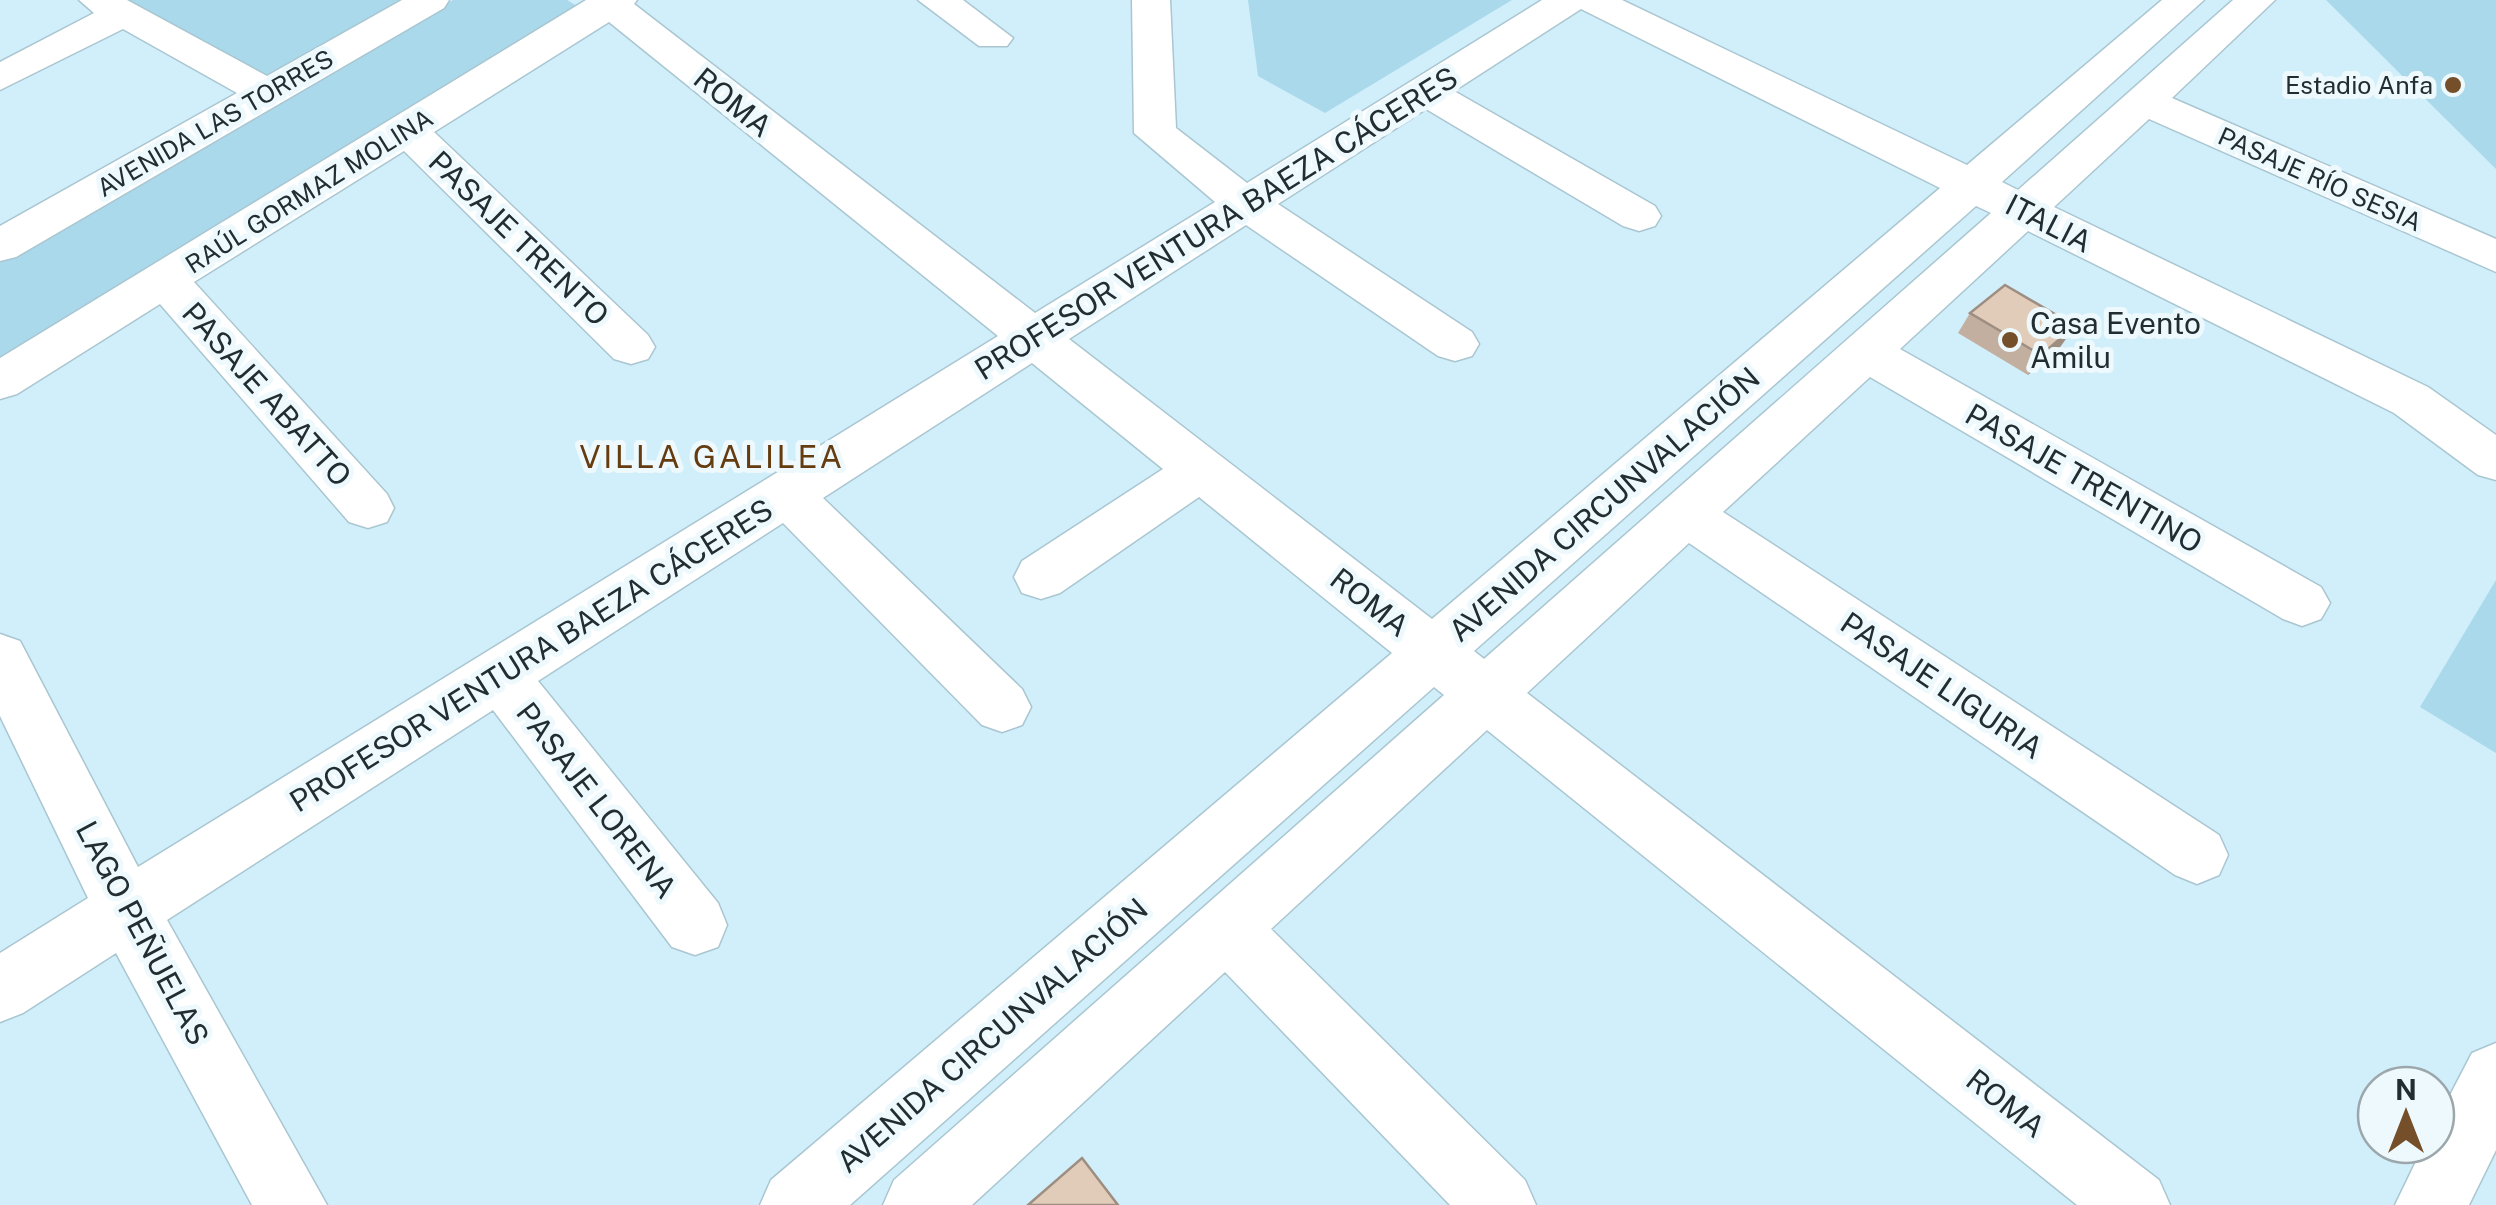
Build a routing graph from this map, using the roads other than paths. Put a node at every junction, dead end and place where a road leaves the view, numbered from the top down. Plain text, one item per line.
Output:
1 (936, 0) edge
2 (1151, 0) edge
3 (1569, 0) edge
4 (1592, 0) edge
5 (2185, 0) edge
6 (2256, 0) edge
7 (427, 1) edge
8 (611, 1) edge
9 (110, 7) edge
10 (993, 38) dead end
11 (0, 78) edge
12 (268, 92) junction
13 (1424, 92) junction
14 (2144, 100) junction
15 (407, 130) junction
16 (1972, 184) junction
17 (1246, 204) junction
18 (2022, 211) junction
19 (1639, 216) dead end
20 (0, 246) edge
21 (2496, 257) edge
22 (165, 279) junction
23 (1032, 339) junction
24 (1454, 344) dead end
25 (631, 347) dead end
26 (1866, 352) junction
27 (0, 381) edge
28 (2496, 461) edge
29 (1200, 470) junction
30 (786, 494) junction
31 (368, 508) dead end
32 (1686, 514) junction
33 (1041, 577) dead end
34 (2302, 604) dead end
35 (1434, 651) junction
36 (0, 658) edge
37 (499, 675) junction
38 (1488, 692) junction
39 (1002, 707) dead end
40 (2197, 856) dead end
41 (127, 910) junction
42 (695, 925) dead end
43 (1226, 928) junction
44 (0, 990) edge
45 (2496, 1077) edge
46 (291, 1205) edge
47 (796, 1205) edge
48 (919, 1205) edge
49 (1500, 1205) edge
50 (2134, 1205) edge
51 (2431, 1205) edge

1 - 10 street
2 - 17 street
3 - 13 street, PROFESOR VENTURA BAEZA CÁCERES
4 - 16 street, ITALIA
5 - 16 street, AVENIDA CIRCUNVALACIÓN
6 - 14 street, AVENIDA CIRCUNVALACIÓN
7 - 12 street, AVENIDA LAS TORRES
8 - 15 street, RAÚL GORMAZ MOLINA
8 - 23 street, ROMA
9 - 11 street
9 - 12 street
12 - 20 street, AVENIDA LAS TORRES
13 - 17 street, PROFESOR VENTURA BAEZA CÁCERES
13 - 19 street
14 - 18 street, AVENIDA CIRCUNVALACIÓN
14 - 21 street, PASAJE RÍO SESIA
15 - 22 street, RAÚL GORMAZ MOLINA
15 - 25 street, PASAJE TRENTO
16 - 18 street, ITALIA
16 - 35 street, AVENIDA CIRCUNVALACIÓN
17 - 23 street, PROFESOR VENTURA BAEZA CÁCERES
17 - 24 street
18 - 26 street, AVENIDA CIRCUNVALACIÓN
18 - 28 street, ITALIA
22 - 27 street, RAÚL GORMAZ MOLINA
22 - 31 street, PASAJE ABATTO
23 - 29 street, ROMA
23 - 30 street, PROFESOR VENTURA BAEZA CÁCERES
26 - 32 street, AVENIDA CIRCUNVALACIÓN
26 - 34 street, PASAJE TRENTINO
29 - 33 street
29 - 35 street, ROMA
30 - 37 street, PROFESOR VENTURA BAEZA CÁCERES
30 - 39 street
32 - 38 street, AVENIDA CIRCUNVALACIÓN
32 - 40 street, PASAJE LIGURIA
35 - 38 street, ROMA
35 - 47 street, AVENIDA CIRCUNVALACIÓN
36 - 41 street, LAGO PEÑUELAS
37 - 41 street, PROFESOR VENTURA BAEZA CÁCERES
37 - 42 street, PASAJE LORENA
38 - 43 street, AVENIDA CIRCUNVALACIÓN
38 - 50 street, ROMA
41 - 44 street, PROFESOR VENTURA BAEZA CÁCERES
41 - 46 street, LAGO PEÑUELAS
43 - 48 street, AVENIDA CIRCUNVALACIÓN
43 - 49 street
45 - 51 street

